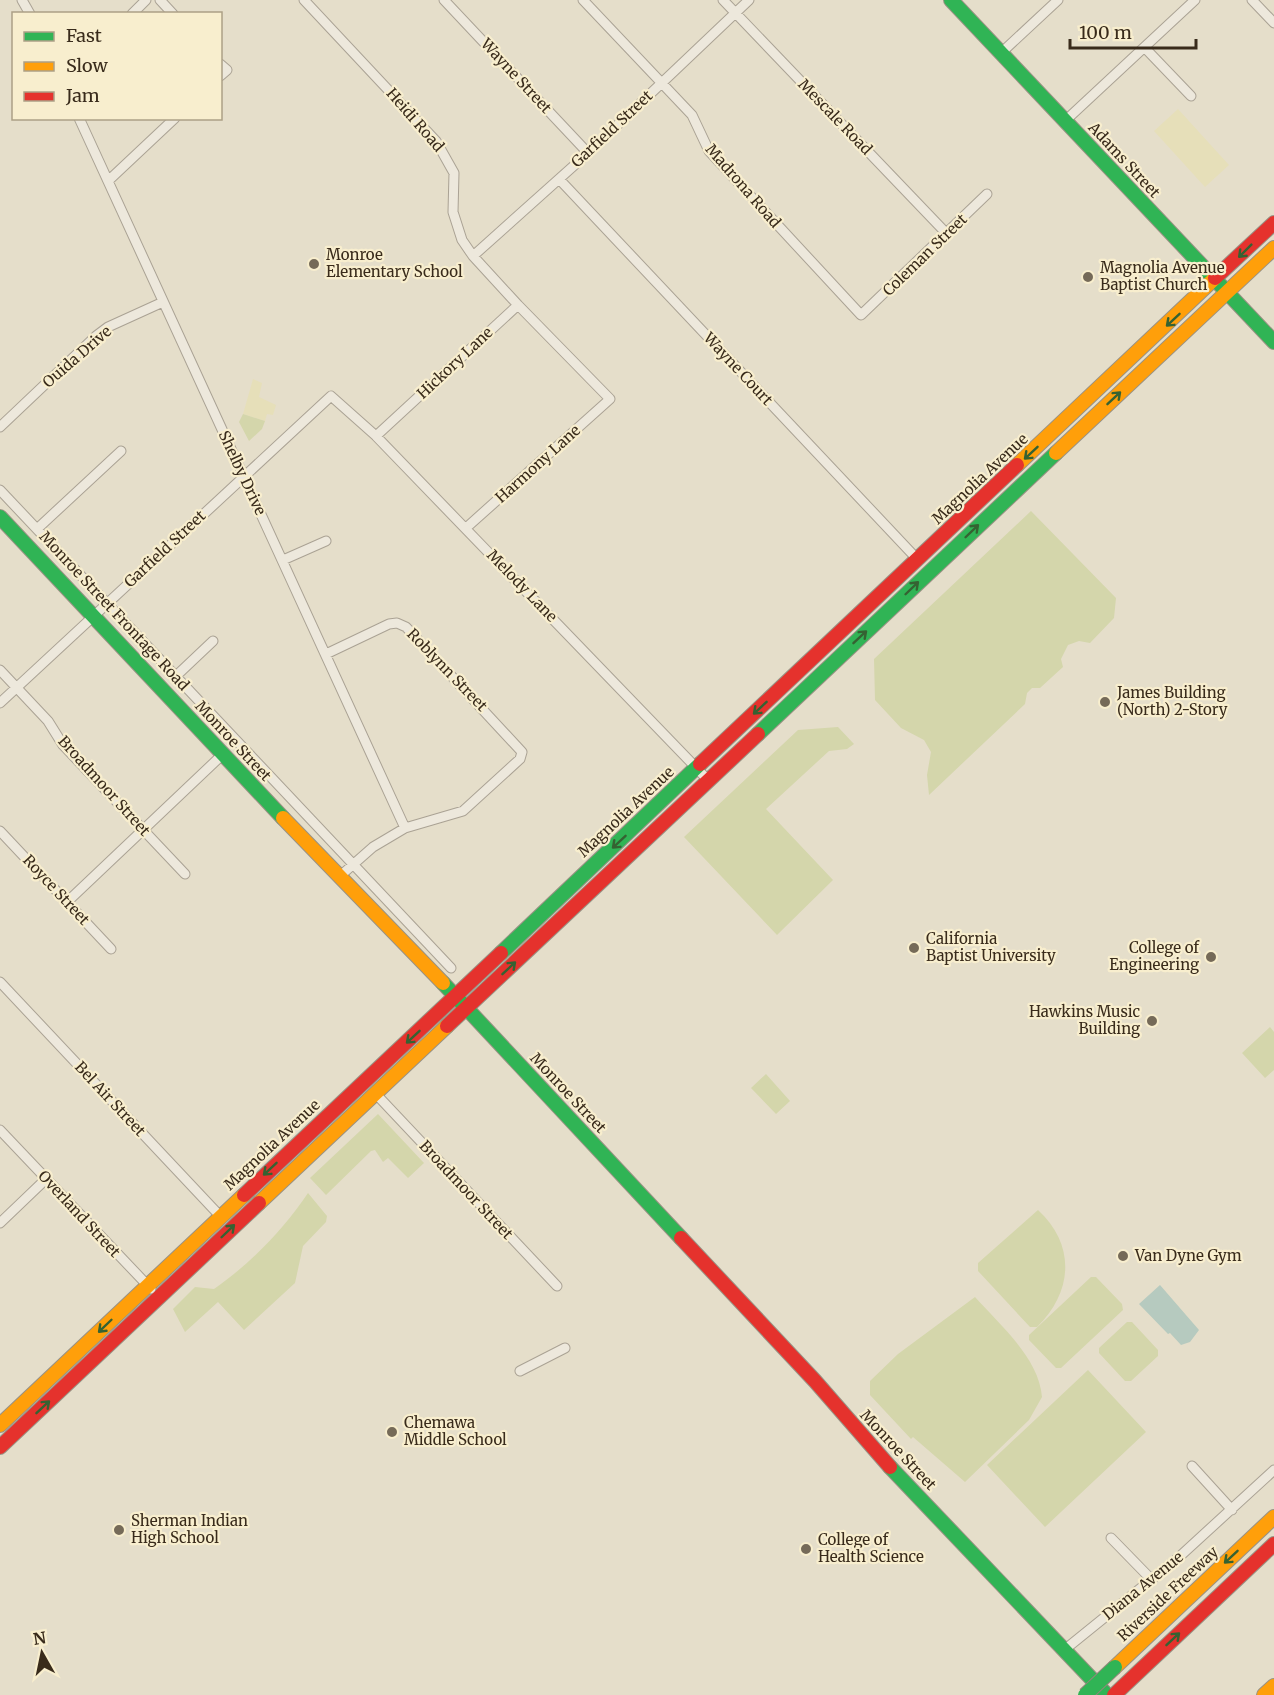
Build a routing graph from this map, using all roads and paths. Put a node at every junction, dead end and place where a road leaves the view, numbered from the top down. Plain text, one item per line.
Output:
1 (146, 0) edge
2 (160, 0) edge
3 (304, 0) edge
4 (444, 0) edge
5 (583, 0) edge
6 (723, 0) edge
7 (749, 0) edge
8 (951, 0) edge
9 (1058, 0) edge
10 (1195, 0) edge
11 (1252, 0) edge
12 (134, 12) edge
13 (171, 12) edge
14 (735, 13) junction
15 (1274, 23) edge
16 (1145, 48) junction
17 (1001, 53) junction
18 (660, 83) junction
19 (1191, 96) dead end
20 (80, 120) edge
21 (173, 120) edge
22 (1065, 122) junction
23 (588, 153) junction
24 (559, 179) junction
25 (108, 181) junction
26 (987, 194) dead end
27 (1274, 223) edge
28 (947, 234) junction
29 (1274, 248) edge
30 (473, 256) junction
31 (1216, 280) junction
32 (1227, 292) junction
33 (163, 302) junction
34 (518, 305) junction
35 (861, 315) joint
36 (1274, 342) edge
37 (331, 396) joint
38 (0, 427) edge
39 (376, 436) junction
40 (121, 451) dead end
41 (243, 476) junction
42 (0, 490) edge
43 (0, 517) edge
44 (466, 528) junction
45 (37, 529) junction
46 (326, 541) dead end
47 (283, 560) junction
48 (918, 560) junction
49 (930, 572) junction
50 (106, 604) junction
51 (93, 615) junction
52 (213, 641) dead end
53 (326, 654) junction
54 (0, 670) edge
55 (176, 676) junction
56 (16, 688) junction
57 (0, 703) edge
58 (222, 755) junction
59 (697, 768) junction
60 (708, 780) junction
61 (405, 828) junction
62 (143, 830) junction
63 (0, 831) edge
64 (352, 864) junction
65 (185, 874) dead end
66 (339, 877) junction
67 (67, 902) junction
68 (111, 949) dead end
69 (451, 968) dead end
70 (0, 982) edge
71 (456, 996) junction
72 (466, 1008) junction
73 (375, 1093) junction
74 (0, 1130) edge
75 (46, 1179) junction
76 (221, 1217) junction
77 (0, 1223) edge
78 (147, 1286) junction
79 (557, 1286) dead end
80 (159, 1297) junction
81 (565, 1348) dead end
82 (520, 1371) dead end
83 (0, 1425) edge
84 (0, 1447) edge
85 (1192, 1466) dead end
86 (1274, 1470) edge
87 (1232, 1510) junction
88 (1274, 1517) edge
89 (1111, 1538) dead end
90 (1274, 1544) edge
91 (1151, 1580) junction
92 (1064, 1650) junction
93 (1274, 1686) edge
94 (1085, 1695) edge
95 (1107, 1695) edge
96 (1114, 1695) edge
97 (1264, 1695) edge

1 - 12 street
2 - 13 street
3 - 30 street, Heidi Road
4 - 23 street, Wayne Street
5 - 18 street, Madrona Road
6 - 14 street, Mescale Road
7 - 14 street, Garfield Street
8 - 17 main road, Adams Street
9 - 17 street
10 - 16 street
11 - 15 street
14 - 18 street, Garfield Street
14 - 28 street, Mescale Road
16 - 19 street
16 - 22 street
17 - 22 main road, Adams Street
18 - 23 street, Garfield Street
18 - 35 street, Madrona Road
20 - 25 street, Shelby Drive
21 - 25 street
22 - 31 main road, Adams Street
23 - 24 street, Garfield Street
24 - 30 street, Garfield Street
24 - 48 street, Wayne Court
25 - 33 street, Shelby Drive
26 - 28 street, Coleman Street
27 -> 31 main road, Magnolia Avenue
28 - 35 street, Coleman Street
29 - 32 main road
30 - 34 street, Heidi Road
31 - 32 main road, Adams Street
31 -> 48 main road, Magnolia Avenue
32 - 36 main road, Adams Street
49 -> 32 main road
33 - 38 street, Ouida Drive
33 - 41 street, Shelby Drive
34 - 39 street, Hickory Lane
34 - 44 street, Harmony Lane
37 - 39 street, Melody Lane
37 - 41 street, Garfield Street
39 - 44 street, Melody Lane
40 - 45 street
41 - 47 street, Shelby Drive
41 - 50 street, Garfield Street
42 - 45 street, Monroe Street Frontage Road
43 - 51 main road, Monroe Street
44 - 59 street, Melody Lane
45 - 50 street, Monroe Street Frontage Road
46 - 47 street
47 - 53 street, Shelby Drive
48 - 49 main road
48 -> 59 main road, Magnolia Avenue
60 -> 49 main road
50 - 51 street, Garfield Street
50 - 55 street, Monroe Street Frontage Road
51 - 56 street, Garfield Street
51 - 58 main road, Monroe Street
52 - 55 street
53 - 61 street, Shelby Drive
53 - 61 street, Roblynn Street
54 - 56 street, Broadmoor Street
55 - 64 street, Monroe Street Frontage Road
56 - 57 street, Garfield Street
56 - 62 street, Broadmoor Street
58 - 62 street
58 - 66 main road, Monroe Street
59 - 60 street, Melody Lane
59 -> 71 main road, Magnolia Avenue
72 -> 60 main road
61 - 64 street
62 - 65 street, Broadmoor Street
62 - 67 street
63 - 67 street, Royce Street
64 - 66 street
64 - 69 street, Monroe Street Frontage Road
66 - 71 main road, Monroe Street
67 - 68 street, Royce Street
70 - 76 street, Bel Air Street
71 - 72 main road, Monroe Street
71 -> 76 main road, Magnolia Avenue
72 - 73 main road
72 - 92 main road, Monroe Street
73 - 79 street, Broadmoor Street
80 -> 73 main road
74 - 75 street, Overland Street
75 - 77 street
75 - 78 street, Overland Street
76 - 78 main road, Magnolia Avenue
78 - 80 street, Overland Street
78 -> 83 main road, Magnolia Avenue
84 -> 80 main road
81 - 82 street
85 - 87 street
86 - 87 street, Diana Avenue
87 - 91 street, Diana Avenue
88 -> 94 main road, Riverside Freeway, bridge
89 - 91 street
96 -> 90 main road
91 - 92 street, Diana Avenue
92 - 95 main road, Monroe Street
93 - 97 main road

